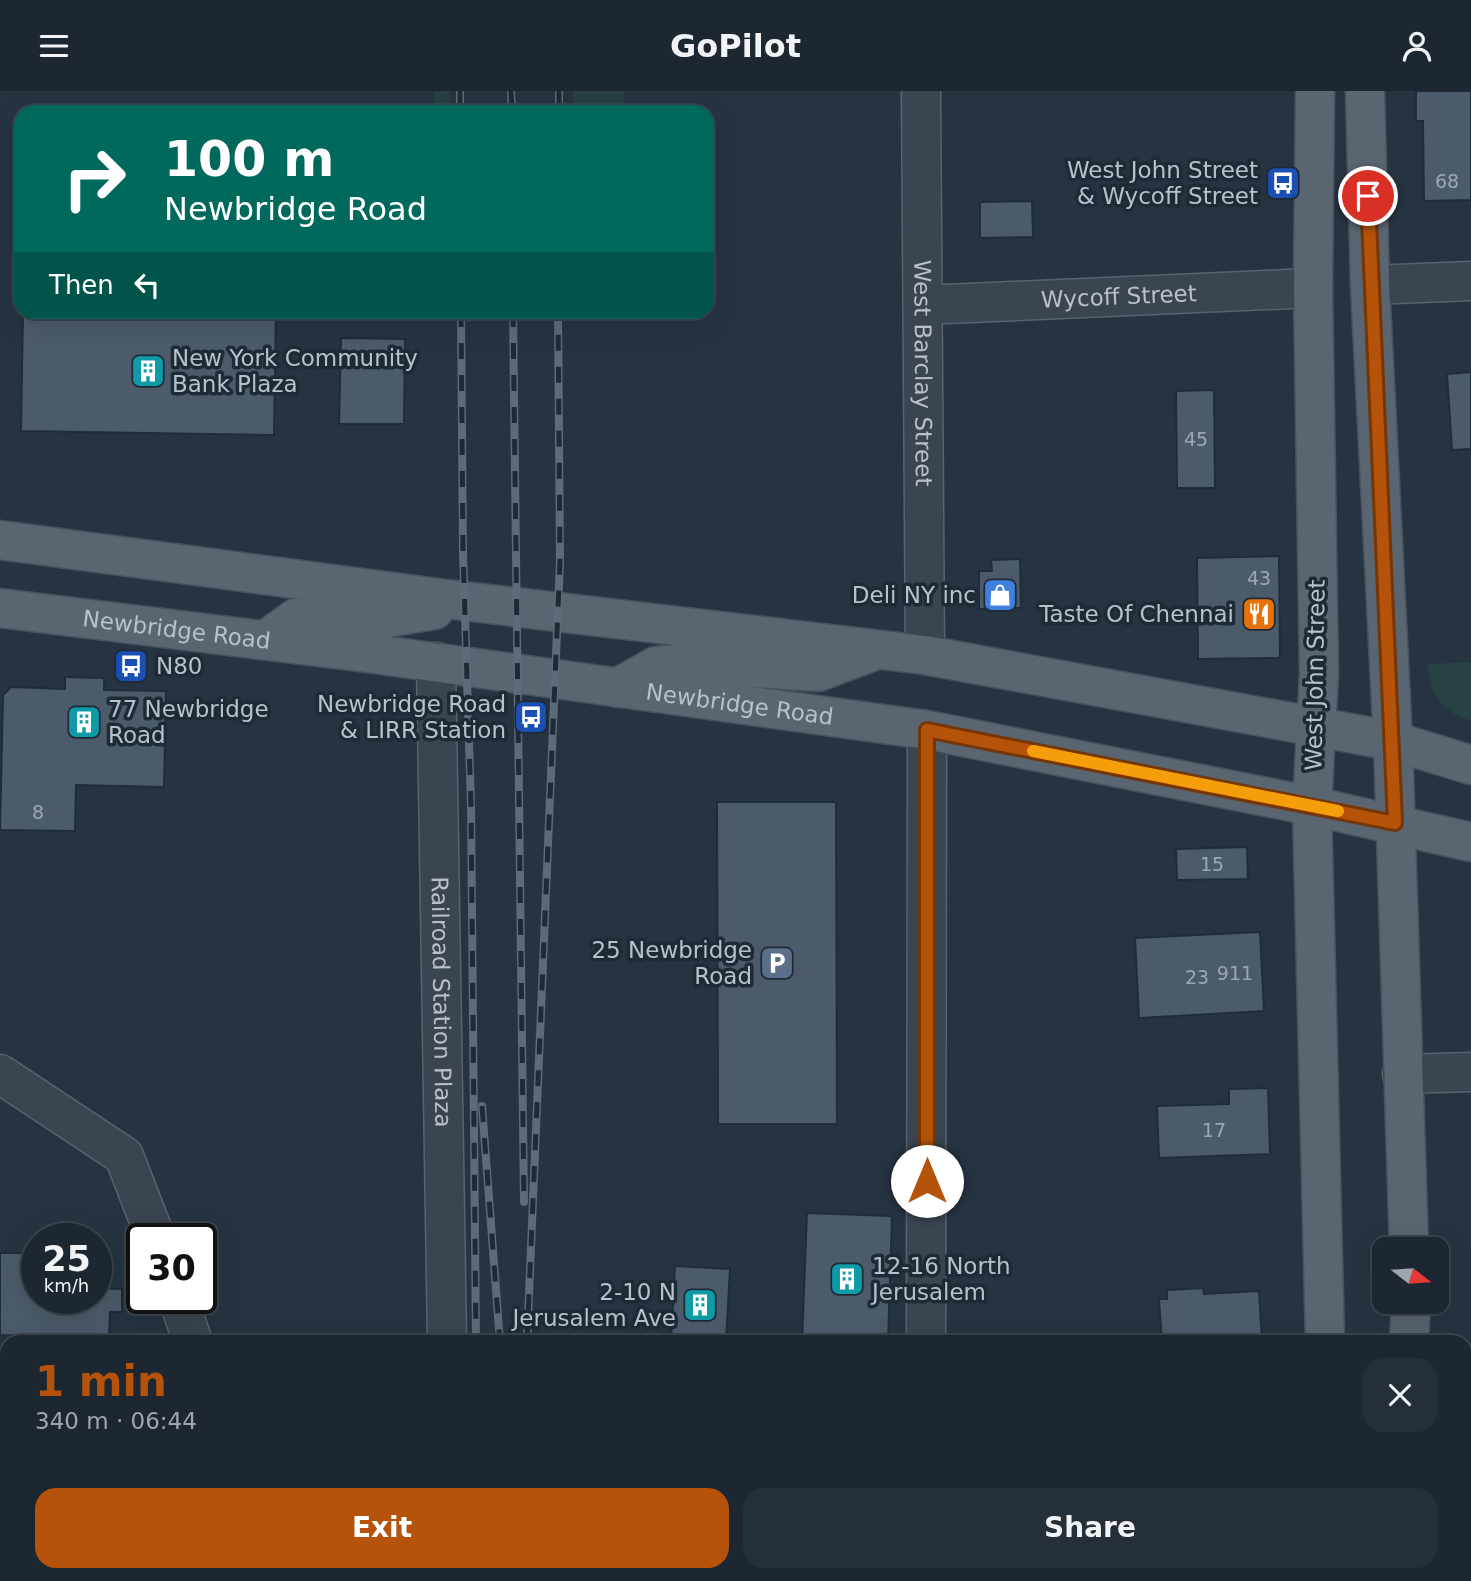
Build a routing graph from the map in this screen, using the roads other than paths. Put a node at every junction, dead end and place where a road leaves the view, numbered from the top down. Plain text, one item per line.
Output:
1 (921, 91) edge
2 (1315, 91) edge
3 (1365, 91) edge
4 (1471, 281) edge
5 (1370, 285) junction
6 (1313, 288) junction
7 (923, 305) junction
8 (0, 540) edge
9 (438, 597) junction
10 (0, 608) edge
11 (265, 640) junction
12 (876, 649) junction
13 (925, 655) junction
14 (436, 662) junction
15 (617, 688) junction
16 (1316, 727) junction
17 (927, 730) junction
18 (1393, 741) junction
19 (1471, 765) edge
20 (1312, 806) junction
21 (1395, 823) junction
22 (1471, 842) edge
23 (1471, 1072) edge
24 (0, 1074) edge
25 (1402, 1074) junction
26 (150, 1223) edge
27 (1409, 1237) edge
28 (183, 1314) edge
29 (1410, 1314) edge
30 (191, 1335) edge
31 (447, 1335) edge
32 (926, 1335) edge
33 (1325, 1335) edge
34 (1409, 1335) edge

1 - 7 street, West Barclay Street
2 - 6 main road, West John Street
3 - 5 main road
4 - 5 street
5 - 18 main road
6 - 7 street, Wycoff Street
6 - 16 main road, West John Street
7 - 13 street, West Barclay Street
8 - 9 main road
9 - 11 main road
9 - 12 main road
10 - 11 main road, Newbridge Road
11 - 14 main road, Newbridge Road
12 - 13 main road
12 - 15 main road
13 - 16 main road
14 - 15 main road, Newbridge Road
14 - 31 street, Railroad Station Plaza
15 - 17 main road, Newbridge Road
16 - 18 main road
16 - 20 main road, West John Street
17 - 20 main road, Newbridge Road
17 - 32 street
18 - 19 main road
18 - 21 main road
20 - 21 main road, Newbridge Road
20 - 33 main road, West John Street
21 - 22 main road, Newbridge Road
21 - 25 main road
23 - 25 street
24 - 26 street
25 - 27 main road
28 - 30 street
29 - 34 main road

